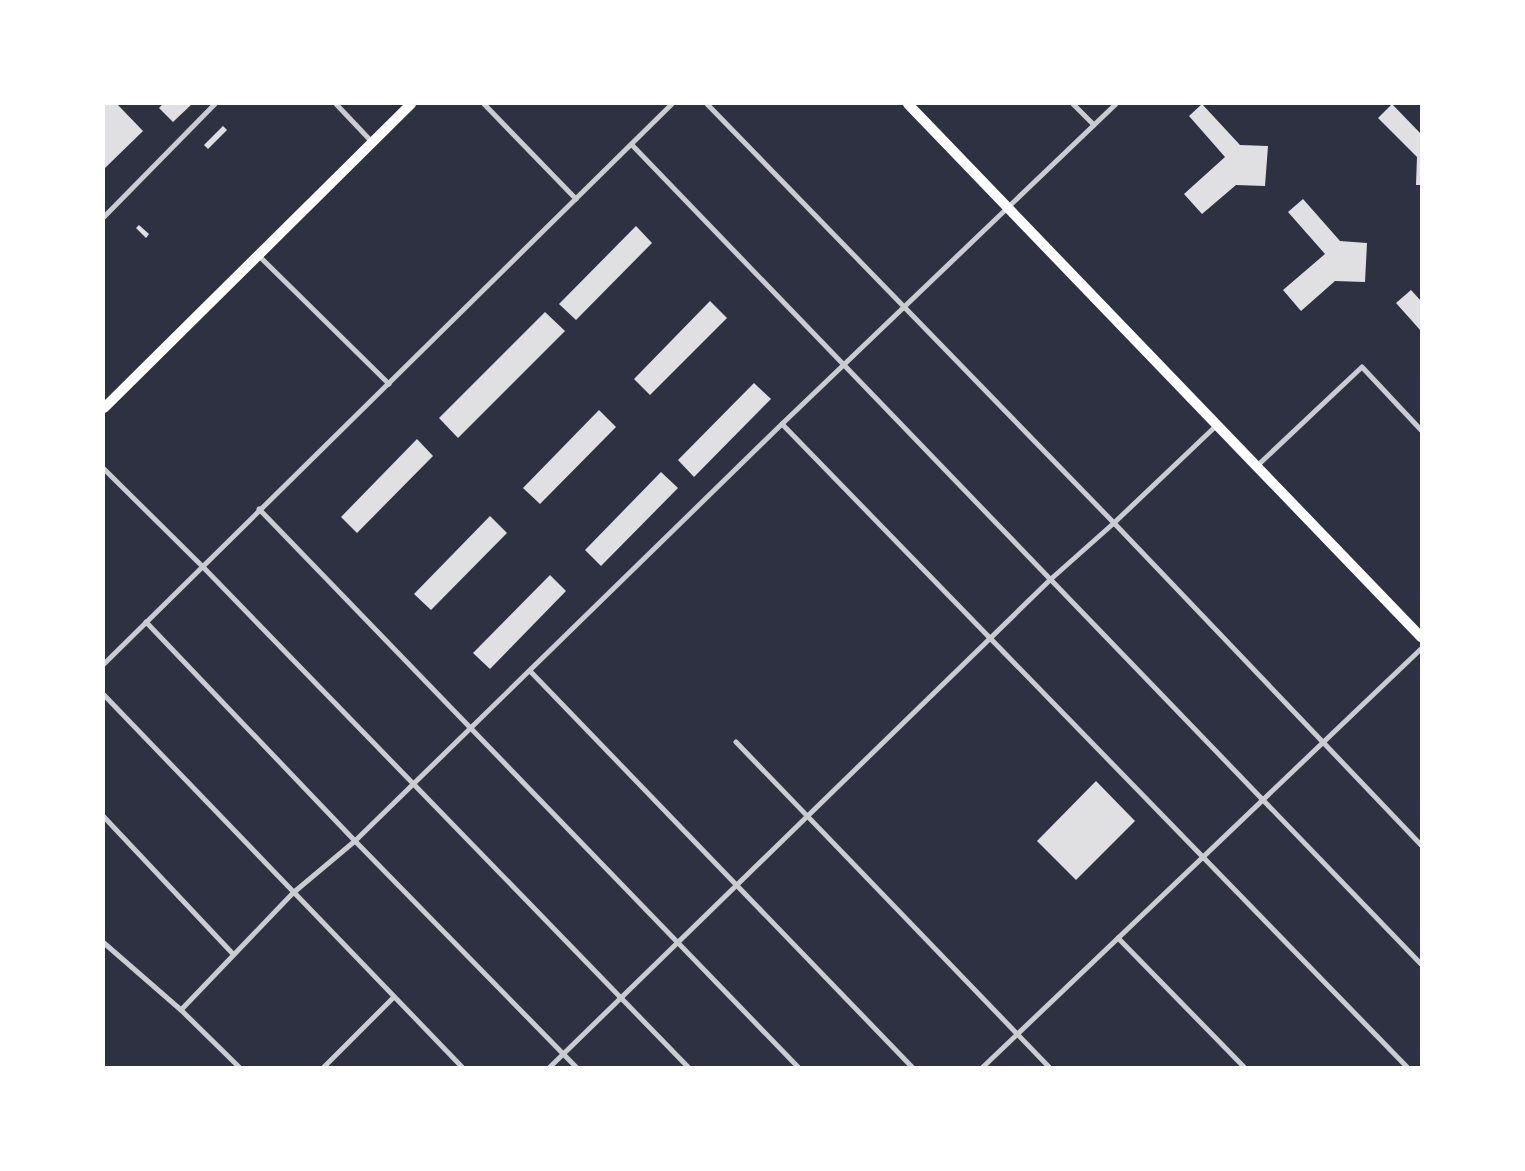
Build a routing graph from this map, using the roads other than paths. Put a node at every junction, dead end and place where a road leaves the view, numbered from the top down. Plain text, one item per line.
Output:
1 (215, 104) edge
2 (336, 104) edge
3 (411, 104) edge
4 (484, 104) edge
5 (672, 104) edge
6 (707, 104) edge
7 (908, 104) edge
8 (1074, 104) edge
9 (1116, 104) edge
10 (1094, 124) junction
11 (372, 142) junction
12 (632, 145) junction
13 (576, 199) junction
14 (1007, 207) junction
15 (104, 216) edge
16 (258, 255) junction
17 (904, 308) junction
18 (843, 366) junction
19 (389, 384) junction
20 (104, 408) edge
21 (782, 424) junction
22 (1217, 425) junction
23 (1421, 430) edge
24 (1257, 466) junction
25 (104, 469) edge
26 (259, 509) junction
27 (1114, 523) junction
28 (202, 566) junction
29 (1051, 579) junction
30 (146, 622) junction
31 (992, 637) junction
32 (1421, 637) edge
33 (1421, 649) edge
34 (104, 664) edge
35 (530, 670) junction
36 (104, 695) edge
37 (471, 728) junction
38 (736, 742) dead end
39 (1323, 742) junction
40 (414, 784) junction
41 (1264, 798) junction
42 (808, 815) junction
43 (104, 817) edge
44 (355, 841) junction
45 (1421, 846) edge
46 (1203, 856) junction
47 (739, 885) junction
48 (293, 893) junction
49 (1118, 938) junction
50 (680, 942) junction
51 (104, 943) edge
52 (233, 954) junction
53 (1421, 964) edge
54 (394, 997) junction
55 (622, 998) junction
56 (181, 1010) junction
57 (1018, 1034) junction
58 (564, 1054) junction
59 (239, 1067) edge
60 (324, 1067) edge
61 (462, 1067) edge
62 (550, 1067) edge
63 (576, 1067) edge
64 (688, 1067) edge
65 (798, 1067) edge
66 (912, 1067) edge
67 (983, 1067) edge
68 (1049, 1067) edge
69 (1244, 1067) edge
70 (1407, 1067) edge

1 - 15 street
2 - 11 street
3 - 11 main road
4 - 13 street
5 - 12 street
6 - 17 street
7 - 14 main road
8 - 10 street
9 - 10 street
10 - 14 street
11 - 16 main road
12 - 13 street
12 - 18 street
13 - 19 street
14 - 17 street
14 - 22 main road
16 - 19 street
16 - 20 main road
17 - 18 street
17 - 27 street
18 - 21 street
18 - 29 street
19 - 26 street
21 - 31 street
21 - 35 street
22 - 24 main road
22 - 27 street
23 - 24 street
24 - 32 main road
25 - 28 street
26 - 28 street
26 - 37 street
27 - 29 street
27 - 39 street
28 - 30 street
28 - 40 street
29 - 31 street
29 - 41 street
30 - 34 street
30 - 44 street
31 - 42 street
31 - 46 street
33 - 39 street
35 - 37 street
35 - 47 street
36 - 48 street
37 - 40 street
37 - 50 street
38 - 42 street
39 - 41 street
39 - 45 street
40 - 44 street
40 - 55 street
41 - 46 street
41 - 53 street
42 - 47 street
42 - 57 street
43 - 52 street
44 - 48 street
44 - 58 street
46 - 49 street
46 - 70 street
47 - 50 street
47 - 66 street
48 - 52 street
48 - 54 street
49 - 57 street
49 - 69 street
50 - 55 street
50 - 65 street
51 - 56 street
52 - 56 street
54 - 60 street
54 - 61 street
55 - 58 street
55 - 64 street
56 - 59 street
57 - 67 street
57 - 68 street
58 - 62 street
58 - 63 street

